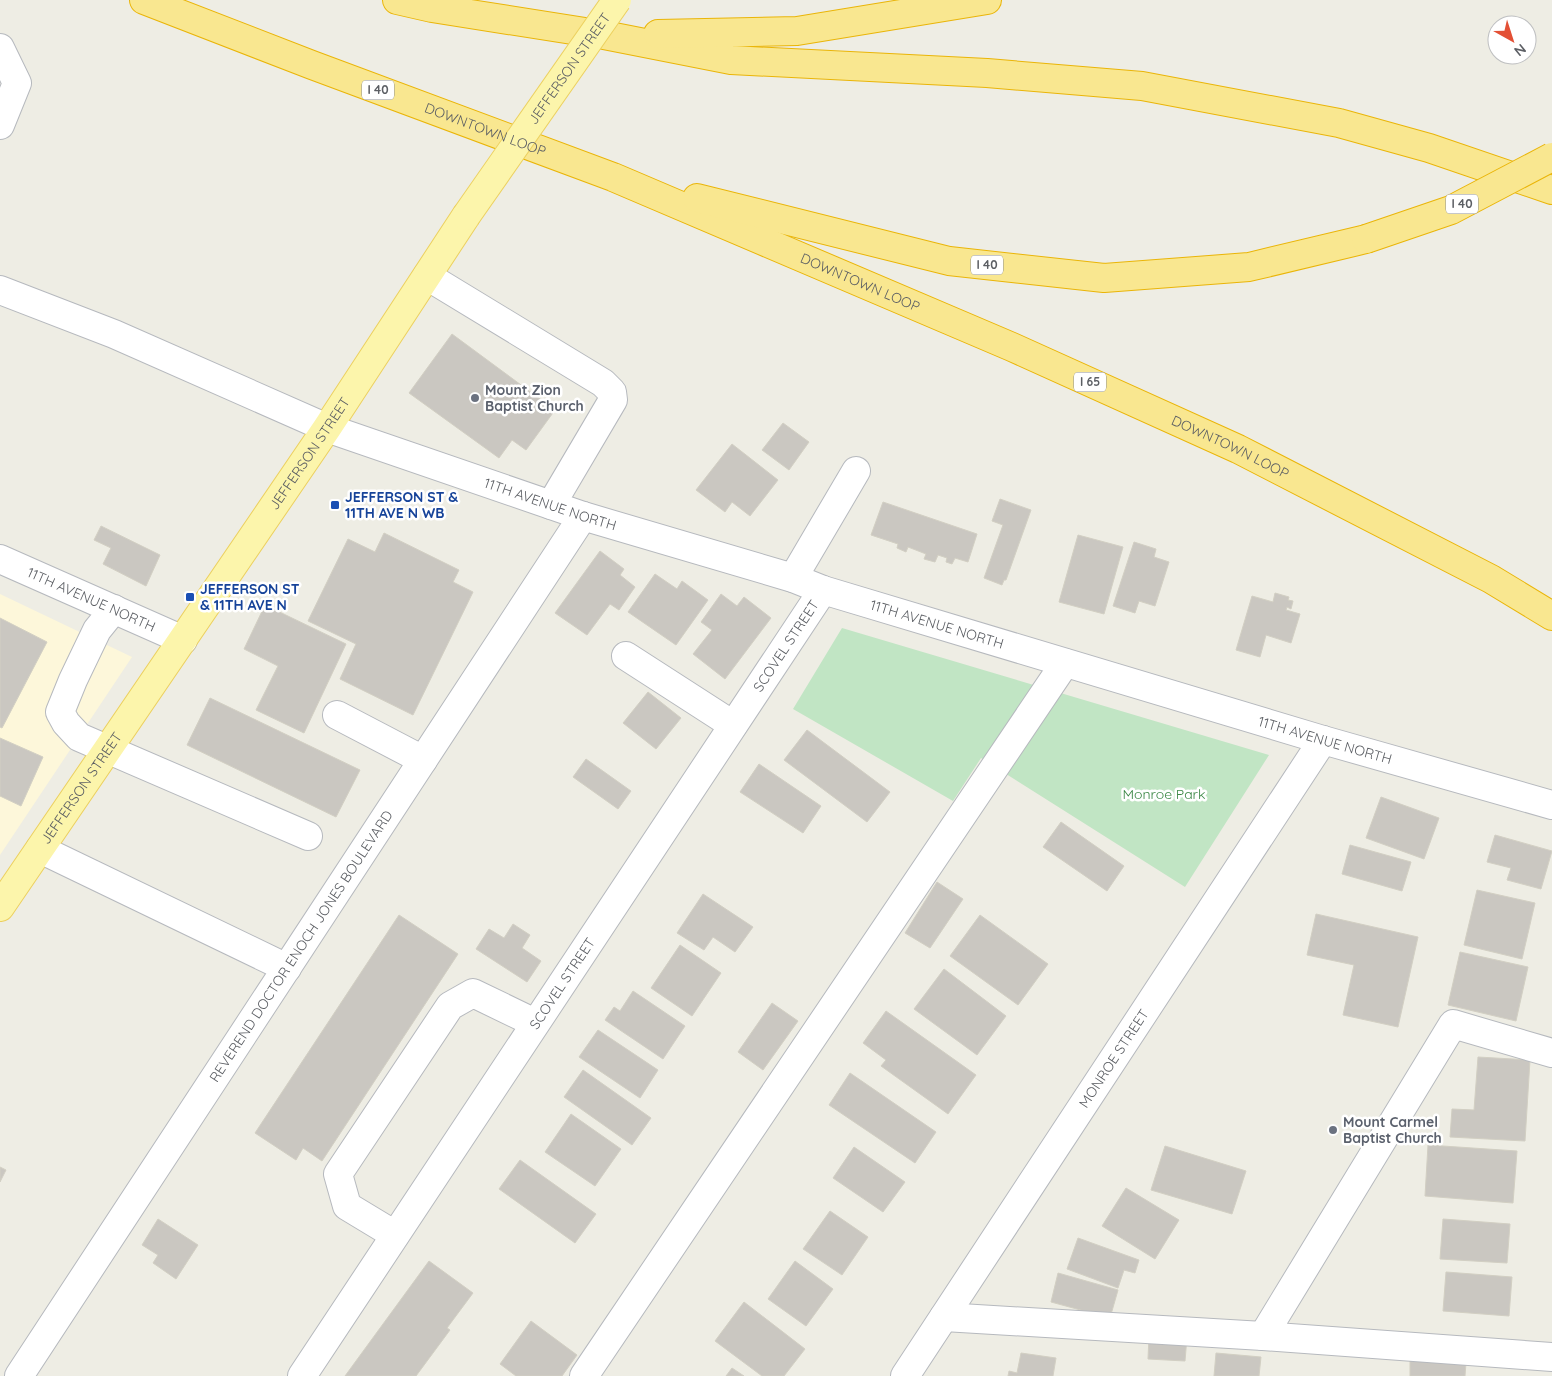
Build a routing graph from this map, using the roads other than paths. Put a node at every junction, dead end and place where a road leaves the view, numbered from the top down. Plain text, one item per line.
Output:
1 (144, 0) edge
2 (398, 0) edge
3 (617, 0) edge
4 (987, 0) edge
5 (604, 35) junction
6 (0, 48) edge
7 (0, 125) edge
8 (1552, 157) edge
9 (614, 177) junction
10 (1552, 190) edge
11 (427, 276) junction
12 (0, 290) edge
13 (327, 428) junction
14 (856, 471) dead end
15 (551, 505) junction
16 (583, 516) junction
17 (0, 559) edge
18 (793, 578) junction
19 (823, 590) junction
20 (114, 609) junction
21 (1552, 616) edge
22 (183, 640) junction
23 (626, 656) dead end
24 (1064, 663) junction
25 (337, 715) dead end
26 (733, 725) junction
27 (1323, 740) junction
28 (108, 749) junction
29 (423, 760) junction
30 (1552, 805) edge
31 (308, 836) dead end
32 (40, 849) junction
33 (0, 907) edge
34 (287, 968) junction
35 (535, 1023) junction
36 (1552, 1053) edge
37 (395, 1235) junction
38 (944, 1316) junction
39 (1263, 1336) junction
40 (1552, 1358) edge
41 (19, 1376) edge
42 (302, 1376) edge
43 (584, 1376) edge
44 (905, 1376) edge

1 - 9 highway, DOWNTOWN LOOP / I 40
2 - 5 highway
3 - 11 main road, JEFFERSON STREET, bridge
4 - 5 highway
5 - 10 highway
6 - 7 street
8 - 9 highway, I 40, bridge
9 - 21 highway, DOWNTOWN LOOP / I 65
11 - 13 main road, JEFFERSON STREET
11 - 15 street
12 - 13 street, 11TH AVENUE NORTH
13 - 15 street, 11TH AVENUE NORTH
13 - 22 main road, JEFFERSON STREET
14 - 18 street
15 - 16 street, 11TH AVENUE NORTH
16 - 18 street, 11TH AVENUE NORTH
16 - 29 street, REVEREND DOCTOR ENOCH JONES BOULEVARD
17 - 20 street, 11TH AVENUE NORTH
18 - 19 street, 11TH AVENUE NORTH
19 - 24 street, 11TH AVENUE NORTH
19 - 26 street, SCOVEL STREET
20 - 22 street, 11TH AVENUE NORTH
20 - 28 street
22 - 28 main road, JEFFERSON STREET
23 - 26 street
24 - 27 street, 11TH AVENUE NORTH
24 - 43 street
25 - 29 street
26 - 35 street, SCOVEL STREET
27 - 30 street, 11TH AVENUE NORTH
27 - 38 street, MONROE STREET
28 - 31 street
28 - 32 main road, JEFFERSON STREET
29 - 34 street, REVEREND DOCTOR ENOCH JONES BOULEVARD
32 - 33 main road, JEFFERSON STREET
32 - 34 street
34 - 41 street, REVEREND DOCTOR ENOCH JONES BOULEVARD
35 - 37 street, SCOVEL STREET
35 - 37 street
36 - 39 street
37 - 42 street, SCOVEL STREET
38 - 39 street
38 - 44 street, MONROE STREET
39 - 40 street

